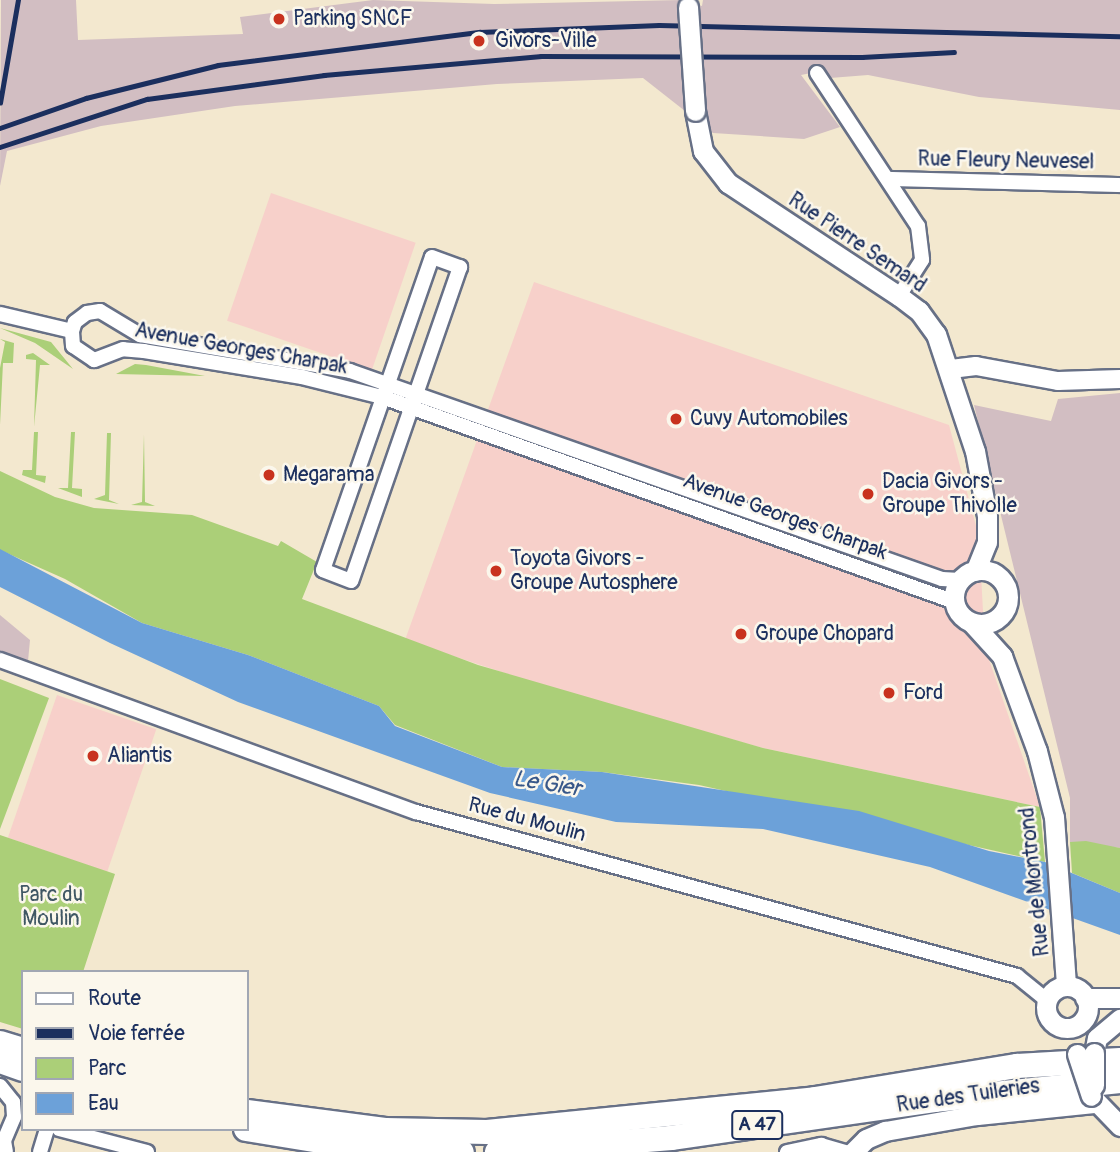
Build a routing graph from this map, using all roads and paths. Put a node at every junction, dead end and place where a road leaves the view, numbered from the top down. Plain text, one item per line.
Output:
1 (688, 4) edge
2 (817, 73) dead end
3 (890, 179) junction
4 (1120, 185) edge
5 (899, 296) junction
6 (0, 314) edge
7 (72, 331) junction
8 (951, 369) junction
9 (1120, 379) edge
10 (387, 382) junction
11 (418, 393) junction
12 (382, 397) junction
13 (413, 407) junction
14 (987, 516) junction
15 (968, 575) junction
16 (1000, 578) junction
17 (955, 602) junction
18 (1004, 612) junction
19 (972, 623) junction
20 (1002, 656) junction
21 (0, 660) edge
22 (1066, 986) junction
23 (1120, 998) edge
24 (1047, 1000) junction
25 (1086, 1006) junction
26 (1120, 1017) edge
27 (1070, 1027) junction
28 (0, 1043) edge
29 (21, 1049) edge
30 (1082, 1052) junction
31 (1120, 1060) edge
32 (0, 1062) edge
33 (21, 1068) edge
34 (1120, 1080) edge
35 (0, 1086) edge
36 (1093, 1097) junction
37 (248, 1112) edge
38 (19, 1118) edge
39 (1120, 1126) edge
40 (248, 1129) edge
41 (46, 1131) edge
42 (67, 1131) edge
43 (6, 1152) edge
44 (40, 1152) edge
45 (147, 1152) edge
46 (462, 1152) edge
47 (497, 1152) edge
48 (787, 1152) edge
49 (846, 1152) edge
50 (853, 1152) edge

1 - 5 main road, Rue Pierre Semard, bridge
2 - 3 street
3 - 4 street, Rue Fleury Neuvesel
3 - 5 street
5 - 8 main road, Rue Pierre Semard
6 - 7 street
7 - 10 street, Avenue Georges Charpak
7 - 12 street, Avenue Georges Charpak
8 - 9 street
8 - 14 main road, Rue Pierre Semard
10 - 11 street, Avenue Georges Charpak
10 - 11 street
10 - 12 street
11 - 13 street
11 - 15 street, Avenue Georges Charpak
12 - 13 street, Avenue Georges Charpak
12 - 13 street
13 - 17 street, Avenue Georges Charpak
14 - 15 main road, Rue Pierre Semard
14 - 16 main road, Rue Pierre Semard
15 - 16 main road
15 - 17 main road
16 - 18 main road
17 - 19 main road
18 - 19 main road
18 - 20 main road, Rue de Montrond
19 - 20 main road, Rue de Montrond
20 - 22 main road, Rue de Montrond
21 - 24 street, Rue du Moulin
22 - 24 main road
22 - 25 main road
23 - 25 main road
24 - 27 main road
25 - 26 main road
25 - 27 main road
26 - 30 main road
27 - 30 main road
28 - 29 highway
30 - 36 main road, bridge
31 - 37 highway, A 47
32 - 33 highway
34 - 47 highway, A 47
35 - 38 street
36 - 39 main road
36 - 50 main road, Rue des Tuileries
38 - 43 street
40 - 46 highway
41 - 44 street
42 - 45 street
48 - 49 street

